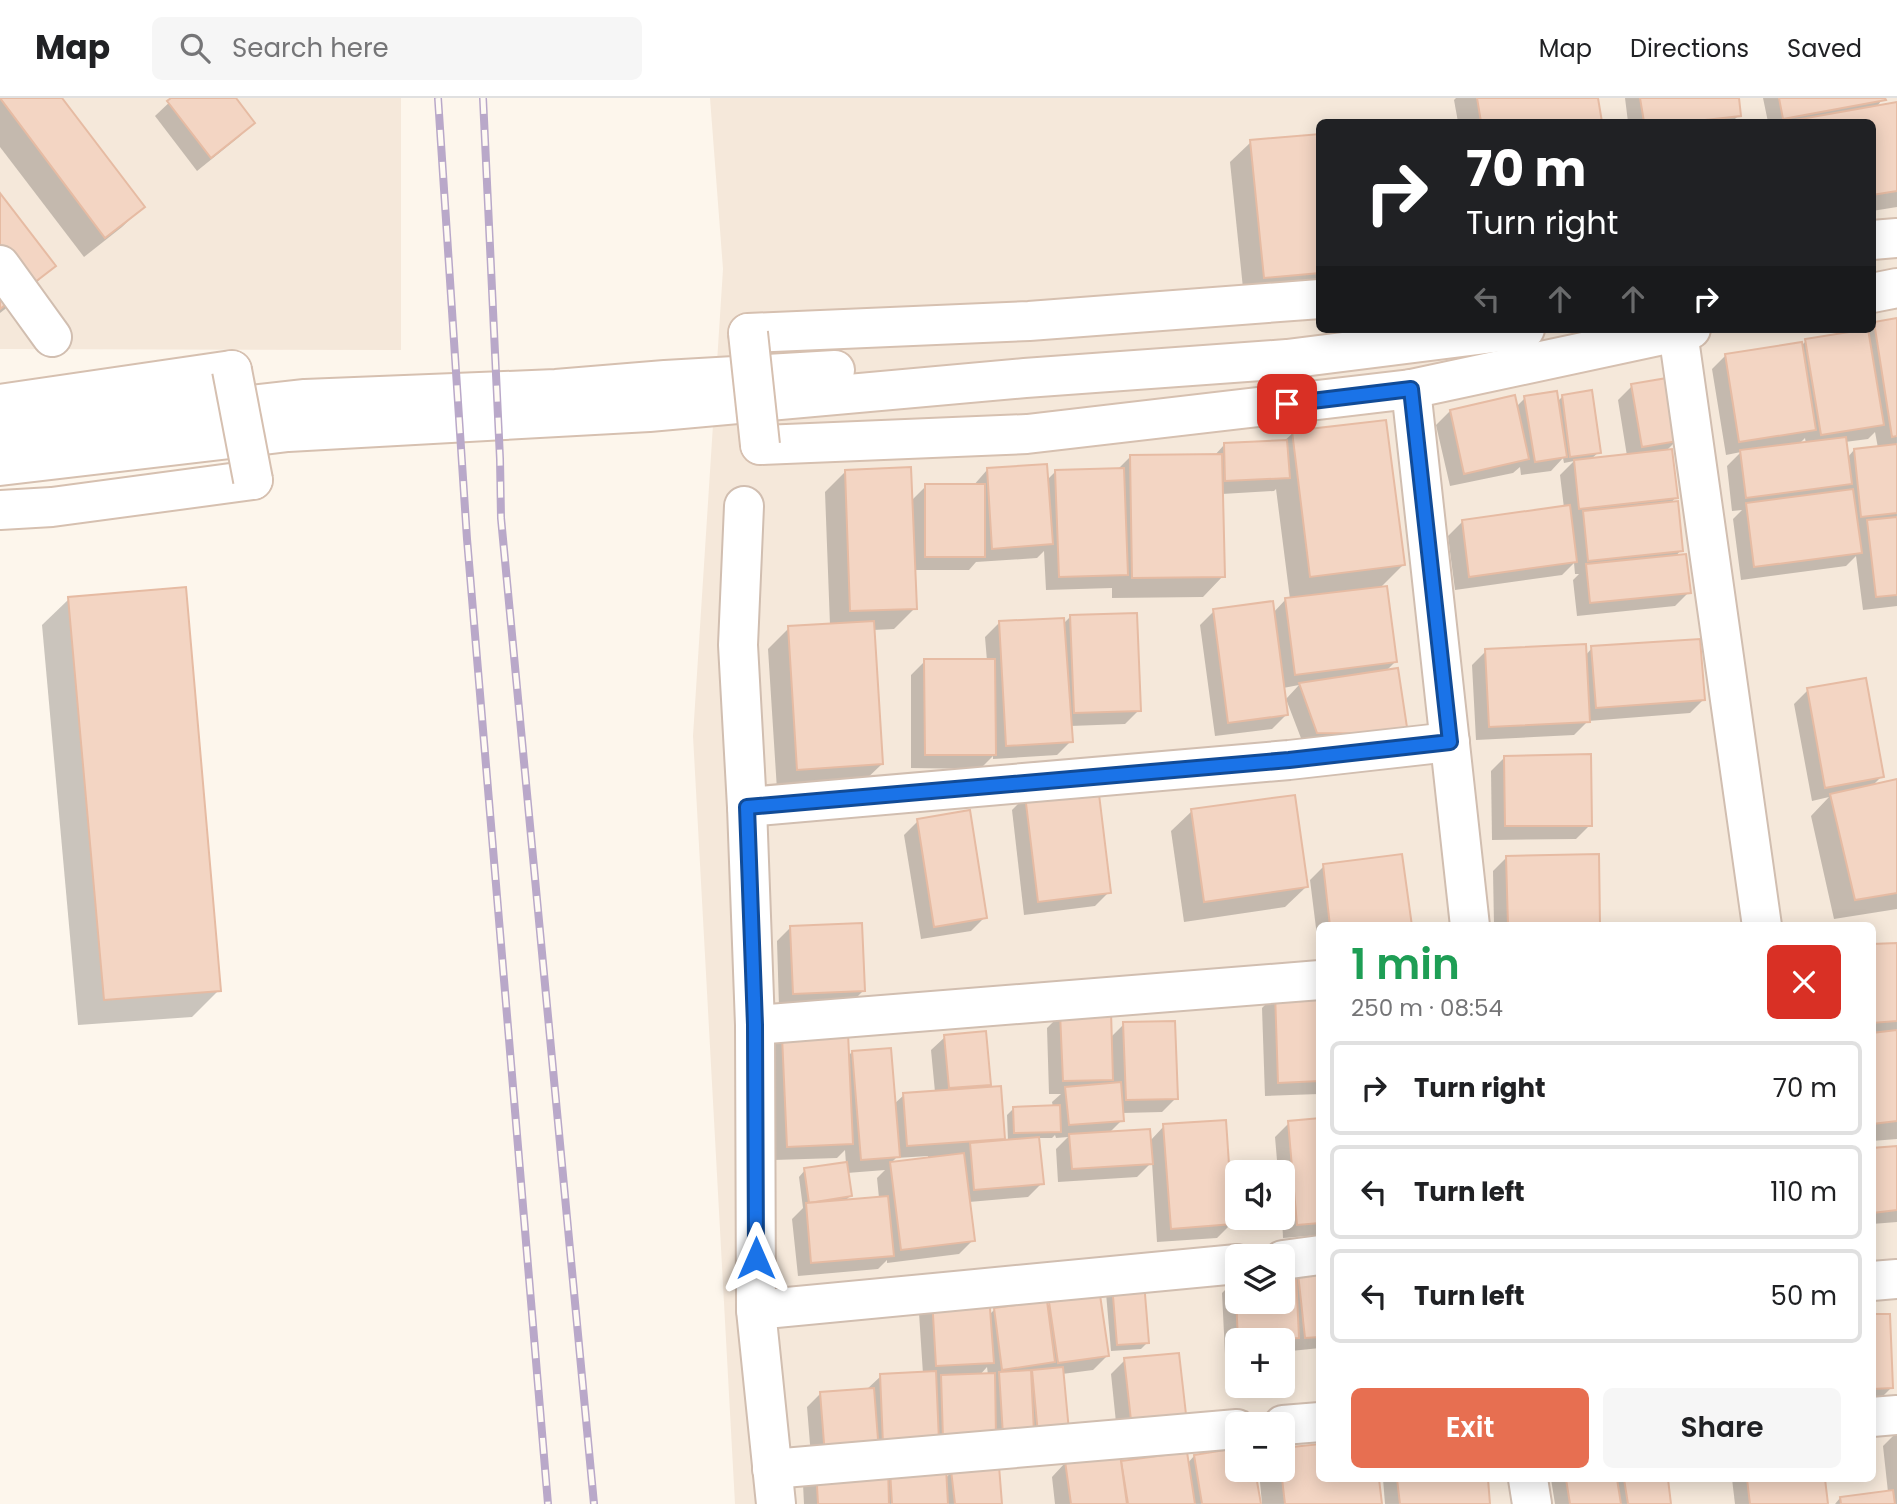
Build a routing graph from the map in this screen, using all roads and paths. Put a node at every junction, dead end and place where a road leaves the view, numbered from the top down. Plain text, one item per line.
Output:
1 (1897, 238) edge
2 (1876, 240) edge
3 (0, 265) edge
4 (1897, 288) edge
5 (1876, 292) edge
6 (1316, 299) edge
7 (1343, 333) edge
8 (1493, 333) edge
9 (1671, 333) edge
10 (1685, 333) edge
11 (52, 337) dead end
12 (1411, 389) junction
13 (0, 404) edge
14 (0, 432) edge
15 (0, 467) edge
16 (744, 506) dead end
17 (0, 510) edge
18 (1450, 742) junction
19 (747, 807) junction
20 (1470, 922) edge
21 (1761, 922) edge
22 (1316, 979) edge
23 (755, 1025) junction
24 (1316, 1256) edge
25 (1295, 1258) edge
26 (1225, 1265) edge
27 (1897, 1279) edge
28 (1876, 1281) edge
29 (756, 1310) junction
30 (1897, 1415) edge
31 (1876, 1417) edge
32 (1316, 1422) edge
33 (1295, 1424) edge
34 (1225, 1430) edge
35 (1528, 1482) edge
36 (774, 1486) edge
37 (1532, 1504) edge

1 - 2 street
3 - 11 street
4 - 5 street
6 - 12 street, bridge
7 - 14 street
8 - 15 street
9 - 12 street
10 - 21 street
12 - 18 street
13 - 17 street, bridge
16 - 19 street
18 - 19 street
18 - 20 street
19 - 23 street
22 - 23 street
23 - 29 street
24 - 25 street
26 - 29 street
27 - 28 street
29 - 36 street
30 - 31 street
32 - 33 street
34 - 36 street
35 - 37 street

